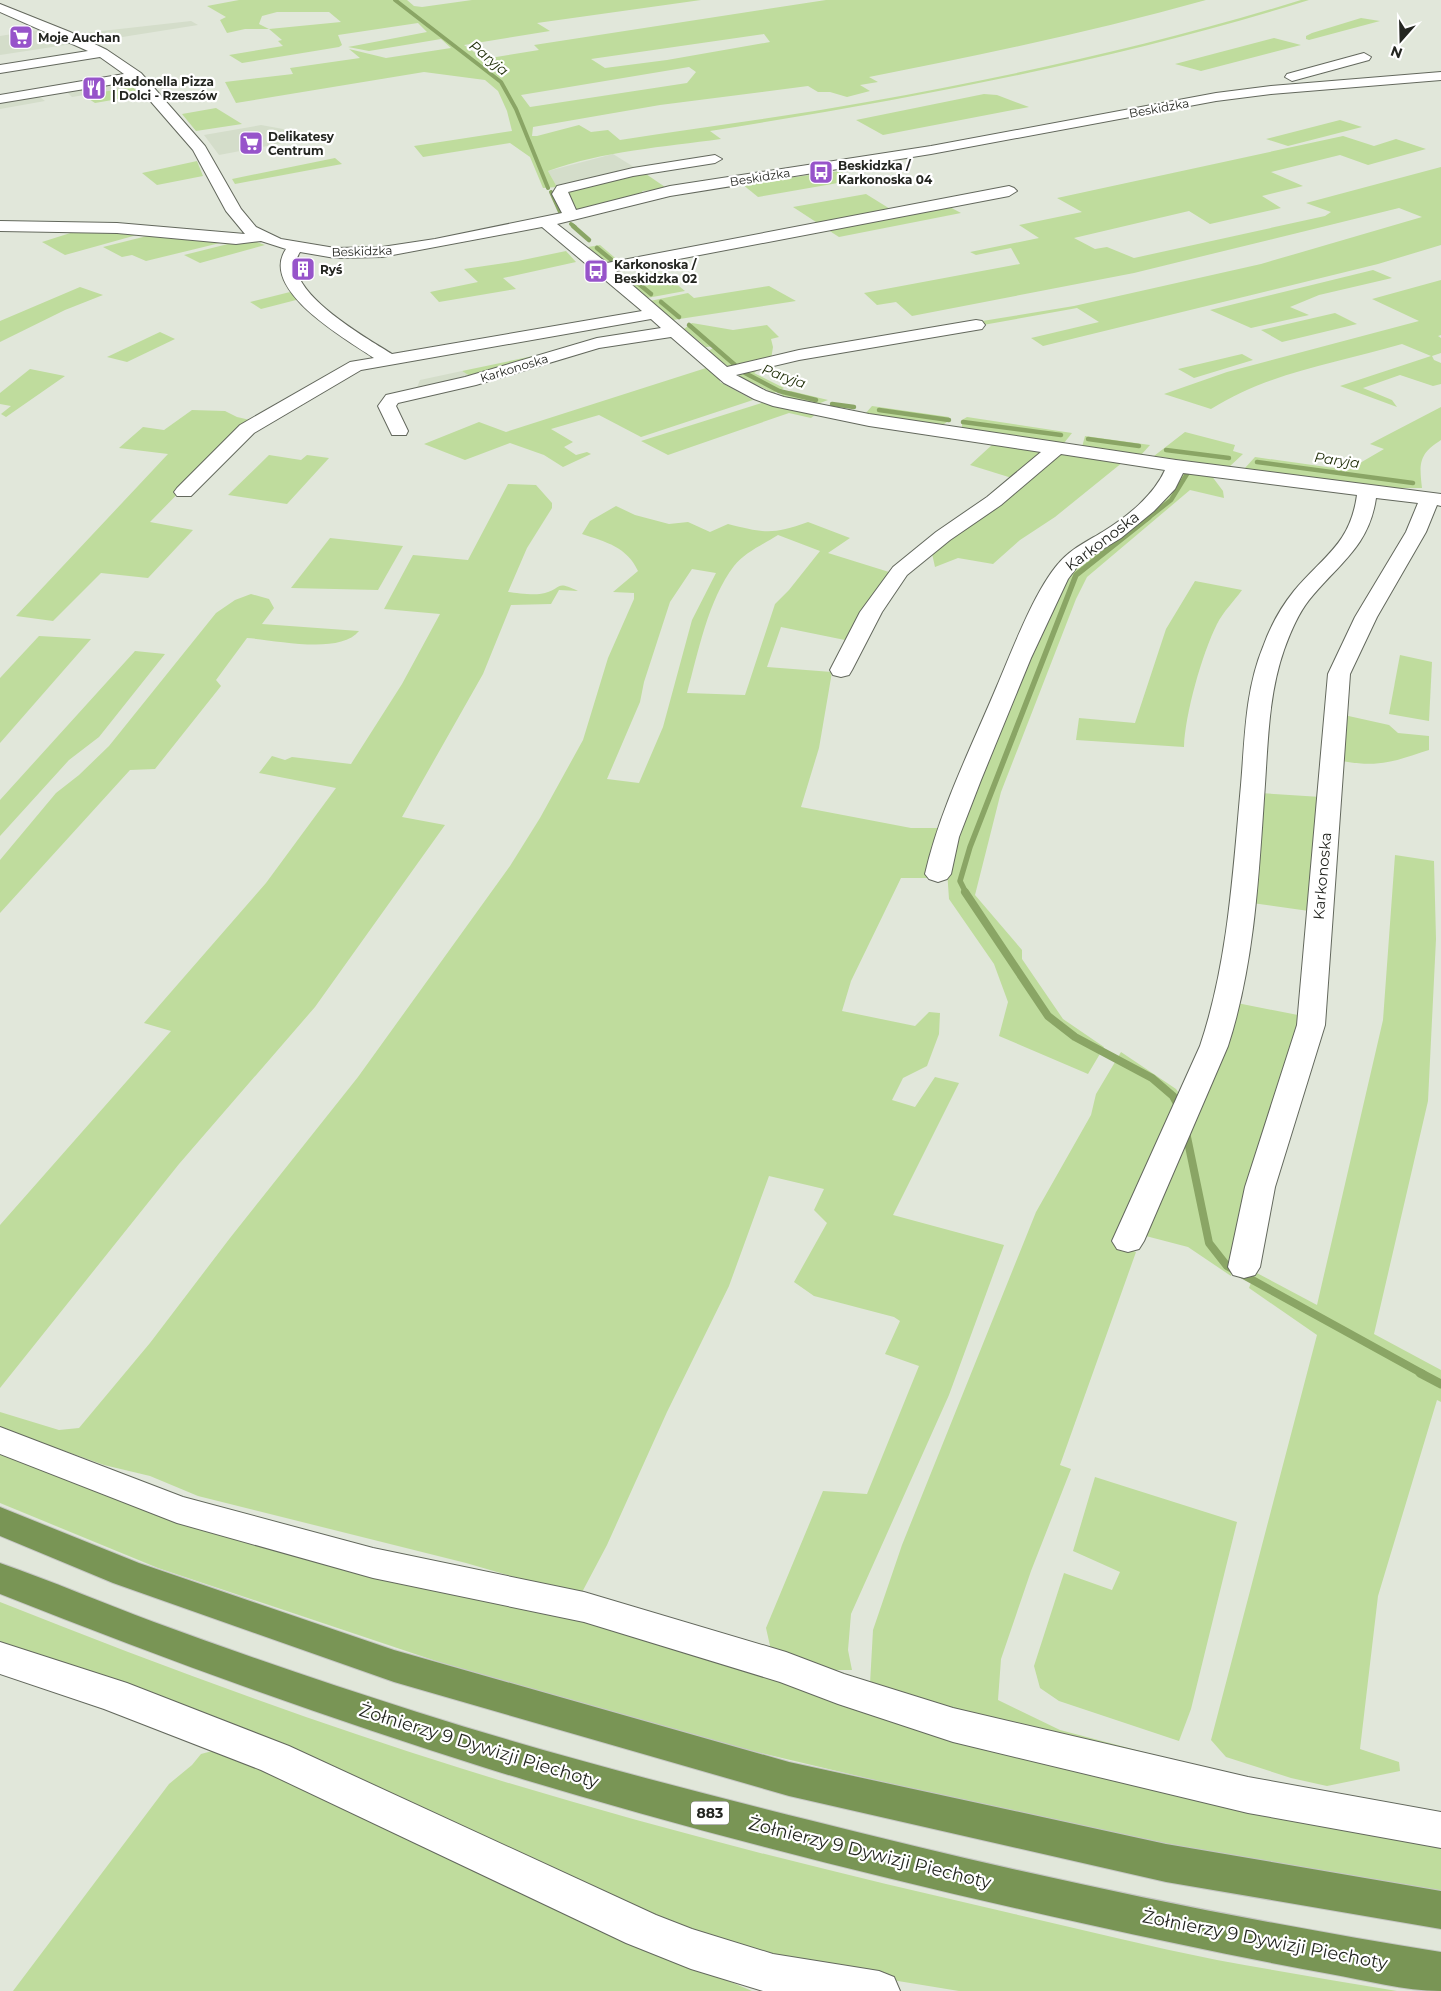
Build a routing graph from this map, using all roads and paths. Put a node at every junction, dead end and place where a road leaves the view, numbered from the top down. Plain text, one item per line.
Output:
1 (0, 8) edge
2 (102, 53) junction
3 (1364, 56) dead end
4 (0, 69) edge
5 (136, 76) junction
6 (1441, 76) edge
7 (1258, 91) junction
8 (0, 99) edge
9 (715, 159) dead end
10 (1009, 191) dead end
11 (571, 215) junction
12 (545, 222) junction
13 (0, 226) edge
14 (260, 237) junction
15 (295, 248) junction
16 (603, 269) junction
17 (653, 314) junction
18 (976, 324) dead end
19 (673, 331) junction
20 (389, 360) junction
21 (723, 373) junction
22 (400, 430) dead end
23 (1058, 448) junction
24 (1176, 466) junction
25 (184, 492) dead end
26 (1368, 492) junction
27 (1435, 500) edge
28 (841, 670) dead end
29 (938, 874) dead end
30 (1128, 1241) dead end
31 (1244, 1267) dead end
32 (0, 1440) edge
33 (0, 1521) edge
34 (0, 1578) edge
35 (0, 1658) edge
36 (1441, 1830) edge
37 (1441, 1910) edge
38 (1441, 1972) edge
39 (879, 1991) edge

1 - 2 street, Beskidzka
2 - 4 street
2 - 5 street, Beskidzka
3 - 7 street
5 - 8 street
5 - 14 street, Beskidzka
6 - 7 street, Beskidzka
7 - 11 street, Beskidzka
9 - 11 street
10 - 16 street
11 - 12 street, Beskidzka
12 - 15 street, Beskidzka
12 - 16 street, Karkonoska
13 - 14 street, Beskidzka
14 - 15 street, Beskidzka
15 - 20 street
16 - 17 street, Karkonoska
17 - 19 street, Karkonoska
17 - 20 street, Karkonoska
18 - 21 street
19 - 21 street, Karkonoska
19 - 22 street, Karkonoska
20 - 25 street, Karkonoska
21 - 23 street, Karkonoska
23 - 24 street, Karkonoska
23 - 28 street
24 - 26 street, Karkonoska
24 - 29 street, Karkonoska
26 - 27 street, Karkonoska
26 - 30 street
27 - 31 street, Karkonoska
32 - 36 street
33 - 37 highway
34 - 38 highway, Żołnierzy 9 Dywizji Piechoty / 883
35 - 39 street

